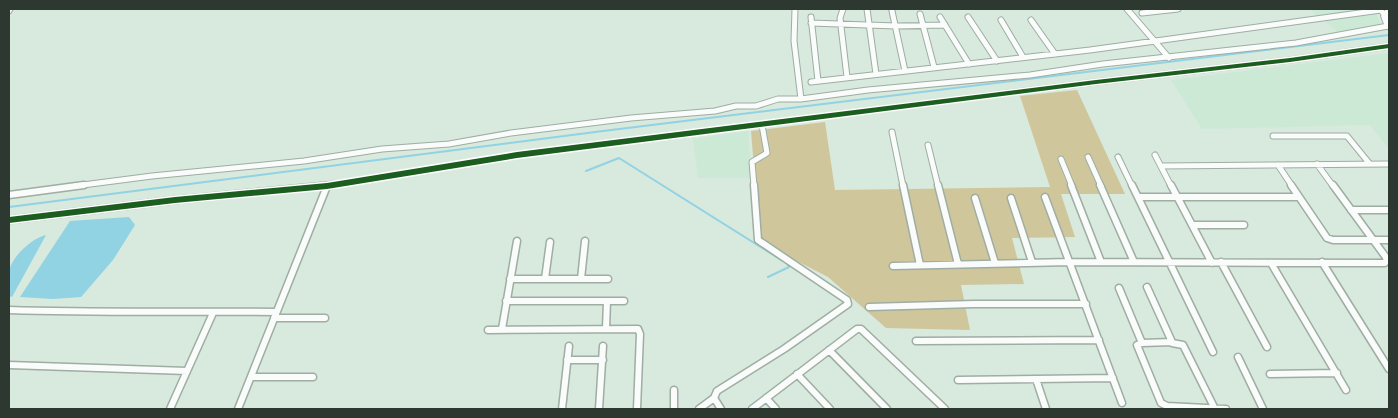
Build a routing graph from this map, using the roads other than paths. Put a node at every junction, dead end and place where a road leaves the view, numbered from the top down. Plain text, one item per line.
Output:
1 (795, 9) edge
2 (843, 9) edge
3 (867, 9) edge
4 (1127, 9) edge
5 (1178, 9) edge
6 (892, 11) dead end
7 (1384, 12) edge
8 (1142, 13) dead end
9 (920, 14) dead end
10 (940, 16) dead end
11 (811, 17) dead end
12 (968, 17) dead end
13 (1000, 20) dead end
14 (1031, 20) dead end
15 (811, 23) junction
16 (841, 24) junction
17 (869, 25) junction
18 (944, 25) junction
19 (896, 26) junction
20 (923, 26) junction
21 (1389, 27) edge
22 (1156, 42) junction
23 (1389, 46) edge
24 (1054, 54) junction
25 (1023, 57) junction
26 (1169, 58) junction
27 (997, 61) junction
28 (968, 64) junction
29 (934, 67) junction
30 (905, 71) junction
31 (876, 74) junction
32 (847, 77) junction
33 (818, 81) junction
34 (811, 82) dead end
35 (801, 99) junction
36 (762, 125) junction
37 (892, 132) dead end
38 (1273, 136) dead end
39 (928, 145) dead end
40 (1155, 155) dead end
41 (1088, 157) dead end
42 (1118, 157) dead end
43 (1061, 159) dead end
44 (1278, 164) junction
45 (1317, 164) junction
46 (1369, 164) junction
47 (1389, 164) edge
48 (1161, 166) junction
49 (327, 186) junction
50 (9, 195) edge
51 (1045, 197) dead end
52 (1139, 197) junction
53 (1176, 197) junction
54 (1299, 197) junction
55 (975, 198) dead end
56 (1011, 198) dead end
57 (1352, 210) junction
58 (1389, 210) edge
59 (9, 220) edge
60 (1192, 225) junction
61 (1244, 225) dead end
62 (517, 240) dead end
63 (1374, 240) junction
64 (1389, 240) edge
65 (550, 242) dead end
66 (584, 242) dead end
67 (1032, 262) junction
68 (1070, 262) junction
69 (1101, 262) junction
70 (1134, 262) junction
71 (1170, 262) junction
72 (1221, 262) junction
73 (1322, 262) junction
74 (995, 263) junction
75 (1212, 263) junction
76 (1271, 263) junction
77 (1388, 263) edge
78 (958, 264) junction
79 (920, 265) junction
80 (893, 266) dead end
81 (545, 279) junction
82 (581, 279) junction
83 (608, 279) dead end
84 (510, 280) junction
85 (1147, 287) dead end
86 (1119, 288) dead end
87 (624, 300) dead end
88 (608, 301) junction
89 (506, 302) junction
90 (1086, 304) junction
91 (869, 307) dead end
92 (9, 310) edge
93 (213, 313) junction
94 (275, 315) junction
95 (325, 318) dead end
96 (606, 329) junction
97 (488, 330) dead end
98 (502, 330) junction
99 (1099, 340) junction
100 (916, 341) dead end
101 (1142, 342) junction
102 (1172, 343) junction
103 (569, 346) dead end
104 (604, 346) dead end
105 (1267, 347) dead end
106 (829, 350) junction
107 (1213, 352) dead end
108 (1238, 357) dead end
109 (567, 360) junction
110 (603, 360) junction
111 (9, 365) edge
112 (1389, 368) edge
113 (187, 371) junction
114 (1337, 373) junction
115 (797, 374) junction
116 (1270, 374) dead end
117 (251, 377) junction
118 (313, 377) dead end
119 (1113, 378) junction
120 (1036, 379) junction
121 (958, 380) dead end
122 (674, 390) dead end
123 (1346, 390) dead end
124 (714, 398) junction
125 (766, 398) junction
126 (1122, 403) dead end
127 (170, 409) edge
128 (238, 409) edge
129 (562, 409) edge
130 (599, 409) edge
131 (636, 409) edge
132 (674, 409) edge
133 (699, 409) edge
134 (721, 409) edge
135 (752, 409) edge
136 (776, 409) edge
137 (830, 409) edge
138 (887, 409) edge
139 (945, 409) edge
140 (1046, 409) edge
141 (1207, 409) edge
142 (1215, 409) edge
143 (1226, 409) edge
144 (1263, 409) edge

1 - 35 street
2 - 16 street
3 - 17 street
4 - 22 street
5 - 8 street
6 - 19 street
7 - 21 highway
7 - 22 street
9 - 20 street
10 - 18 street
11 - 15 street
12 - 27 street
13 - 25 street
14 - 24 street
15 - 16 street
15 - 33 street
16 - 17 street
16 - 32 street
17 - 19 street
17 - 31 street
18 - 20 street
18 - 28 street
19 - 20 street
19 - 30 street
20 - 29 street
21 - 26 street
22 - 24 street
22 - 26 street
23 - 36 street
24 - 25 street
25 - 27 street
26 - 35 street
27 - 28 street
28 - 29 street
29 - 30 street
30 - 31 street
31 - 32 street
32 - 33 street
33 - 34 street
35 - 50 street
36 - 49 street
36 - 124 street
37 - 79 street
38 - 46 street
39 - 78 street
40 - 48 street
41 - 70 street
42 - 52 street
43 - 69 street
44 - 45 street
44 - 48 street
44 - 54 street
45 - 46 street
45 - 57 street
46 - 47 street
48 - 53 street
49 - 59 street
49 - 94 street
51 - 68 street
52 - 53 street
52 - 71 street
53 - 54 street
53 - 60 street
54 - 63 street
55 - 74 street
56 - 67 street
57 - 58 street
57 - 63 street
60 - 61 street
60 - 75 street
62 - 84 street
63 - 64 street
63 - 77 street
65 - 81 street
66 - 82 street
67 - 68 street
67 - 74 street
68 - 69 street
68 - 90 street
69 - 70 street
70 - 71 street
71 - 75 street
71 - 107 street
72 - 75 street
72 - 76 street
72 - 105 street
73 - 76 street
73 - 77 street
73 - 112 street
74 - 78 street
76 - 114 street
78 - 79 street
79 - 80 street
81 - 82 street
81 - 84 street
82 - 83 street
84 - 89 street
85 - 102 street
86 - 101 street
87 - 88 street
88 - 89 street
88 - 96 street
89 - 98 street
90 - 91 street
90 - 99 street
92 - 93 street
93 - 94 street
93 - 113 street
94 - 95 street
94 - 117 street
96 - 98 street
96 - 131 street
97 - 98 street
99 - 100 street
99 - 119 street
101 - 102 street
101 - 141 street
102 - 142 street
103 - 109 street
104 - 110 street
106 - 115 street
106 - 138 street
106 - 139 street
108 - 144 street
109 - 110 street
109 - 129 street
110 - 130 street
111 - 113 street
113 - 127 street
114 - 116 street
114 - 123 street
115 - 125 street
115 - 137 street
117 - 118 street
117 - 128 street
119 - 120 street
119 - 126 street
120 - 121 street
120 - 140 street
122 - 132 street
124 - 133 street
124 - 134 street
125 - 135 street
125 - 136 street
141 - 142 street
142 - 143 street

